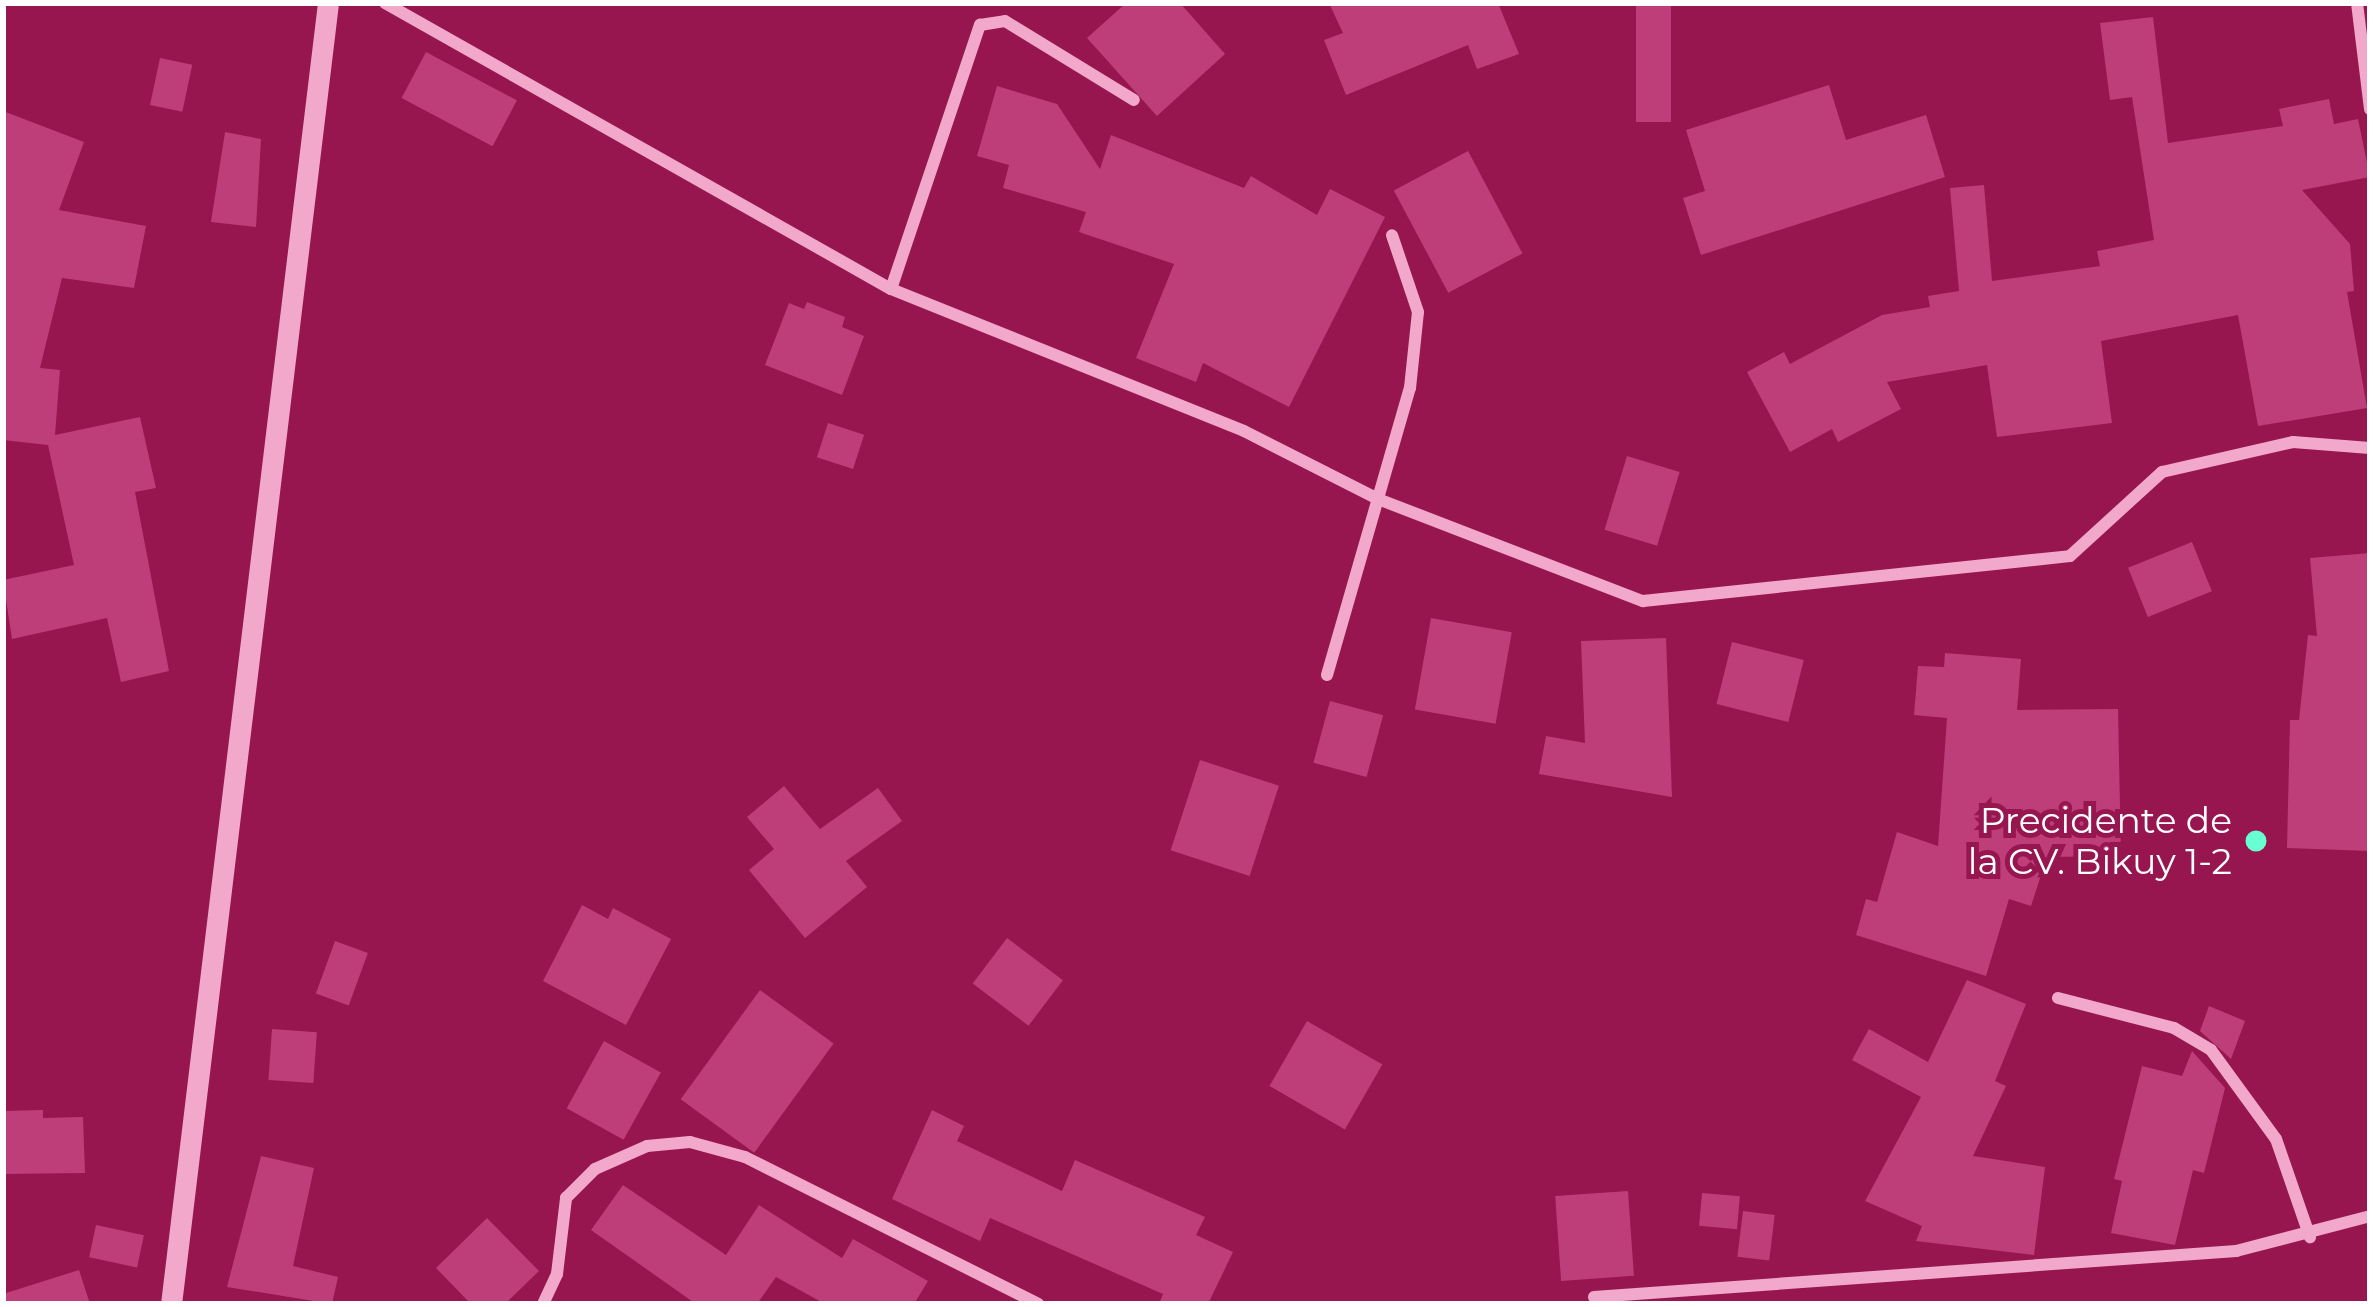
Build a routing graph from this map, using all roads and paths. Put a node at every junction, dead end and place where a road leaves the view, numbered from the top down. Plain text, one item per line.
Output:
1 (328, 3) edge
2 (385, 3) edge
3 (2357, 3) edge
4 (1134, 100) dead end
5 (2370, 109) edge
6 (1392, 235) dead end
7 (891, 290) junction
8 (2370, 448) edge
9 (1378, 499) junction
10 (1327, 675) dead end
11 (2058, 998) dead end
12 (2370, 1216) edge
13 (2310, 1238) junction
14 (1594, 1297) dead end
15 (171, 1304) edge
16 (543, 1304) edge
17 (1038, 1304) edge

1 - 15 street
2 - 7 street
3 - 5 street
4 - 7 street
6 - 9 street
7 - 9 street
8 - 9 street
9 - 10 street
11 - 13 street
12 - 13 street
13 - 14 street
16 - 17 street

